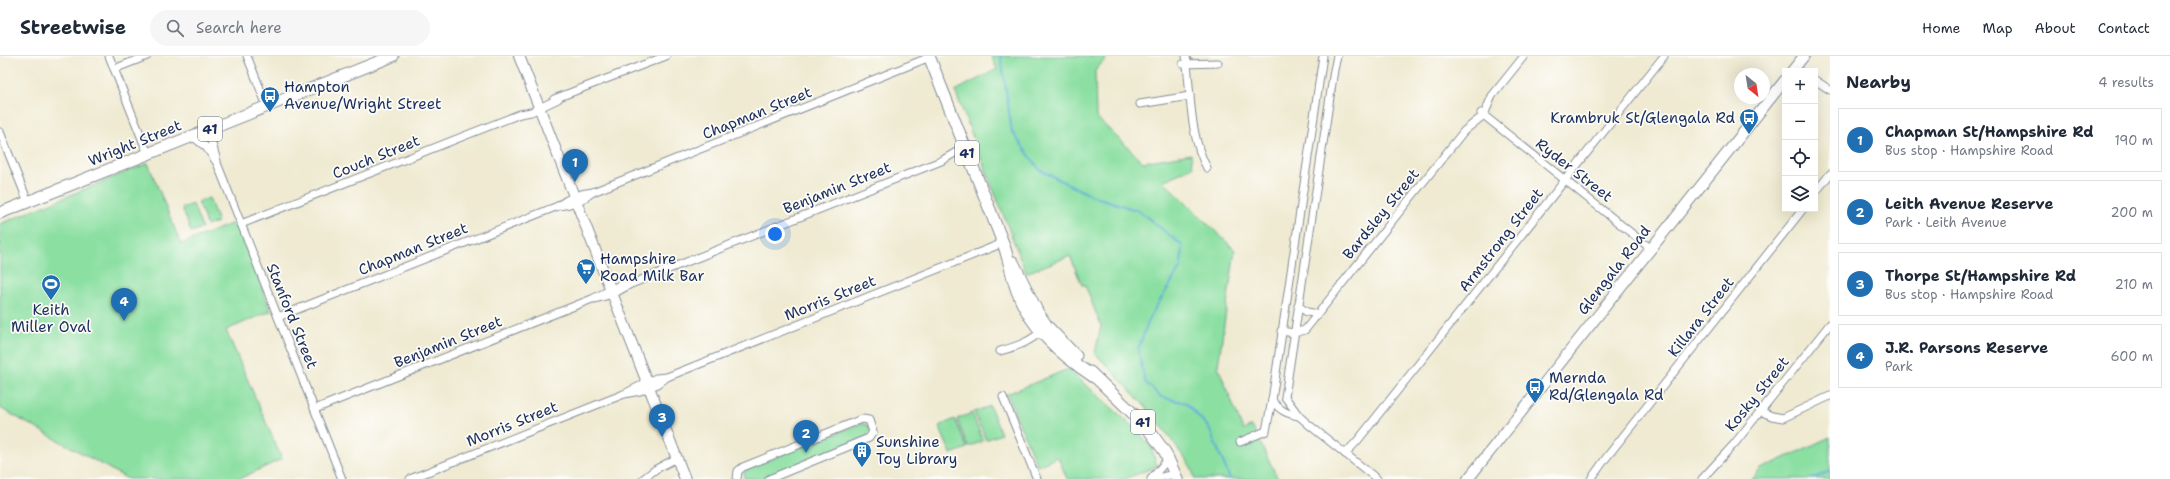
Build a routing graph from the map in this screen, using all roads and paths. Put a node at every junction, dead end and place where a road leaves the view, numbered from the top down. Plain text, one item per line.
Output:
1 (109, 56) edge
2 (147, 56) edge
3 (247, 56) edge
4 (393, 56) edge
5 (519, 56) edge
6 (666, 56) edge
7 (1182, 56) edge
8 (1323, 56) edge
9 (1337, 56) edge
10 (1524, 56) edge
11 (1664, 56) edge
12 (1804, 56) edge
13 (930, 57) edge
14 (1186, 61) edge
15 (1218, 63) dead end
16 (1796, 68) edge
17 (114, 69) junction
18 (1818, 82) edge
19 (1782, 84) edge
20 (1830, 90) edge
21 (1190, 92) junction
22 (1140, 104) dead end
23 (267, 106) junction
24 (539, 107) junction
25 (1482, 114) junction
26 (208, 130) junction
27 (0, 132) edge
28 (192, 136) junction
29 (966, 151) junction
30 (148, 154) junction
31 (217, 163) junction
32 (1207, 168) dead end
33 (1830, 174) edge
34 (1566, 180) junction
35 (1818, 189) edge
36 (575, 199) junction
37 (28, 202) junction
38 (1801, 212) edge
39 (0, 213) edge
40 (241, 224) junction
41 (1297, 225) junction
42 (1310, 228) junction
43 (1004, 246) junction
44 (1650, 248) junction
45 (612, 292) junction
46 (1298, 306) junction
47 (1318, 314) junction
48 (278, 317) junction
49 (1830, 324) edge
50 (1044, 329) junction
51 (1281, 331) junction
52 (1294, 333) junction
53 (1000, 351) dead end
54 (1275, 374) junction
55 (1287, 376) junction
56 (648, 384) junction
57 (1830, 396) edge
58 (1003, 397) dead end
59 (1272, 400) junction
60 (314, 409) junction
61 (1762, 409) junction
62 (1299, 416) junction
63 (1240, 442) dead end
64 (1347, 455) junction
65 (676, 458) junction
66 (1168, 459) junction
67 (1176, 476) edge
68 (342, 479) edge
69 (410, 479) edge
70 (642, 479) edge
71 (685, 479) edge
72 (737, 479) edge
73 (769, 479) edge
74 (1037, 479) edge
75 (1150, 479) edge
76 (1377, 479) edge
77 (1468, 479) edge
78 (1591, 479) edge
79 (1702, 479) edge

1 - 17 street
2 - 17 street
3 - 23 street
4 - 23 main road, Wright Street / 41
5 - 24 street
6 - 24 street, Couch Street
7 - 14 street
8 - 41 street
9 - 42 street
10 - 25 street, Bardsley Street
11 - 34 street, Armstrong Street
12 - 16 street
13 - 29 main road, 41
13 - 36 street, Chapman Street
14 - 15 street
14 - 21 street
17 - 30 street
18 - 20 street
19 - 44 street, Glengala Road
21 - 22 street
21 - 32 street
23 - 26 main road, Wright Street / 41
24 - 36 street
24 - 40 street, Couch Street
25 - 34 street, Ryder Street
25 - 47 street, Bardsley Street
26 - 28 main road, Wright Street / 41
26 - 31 street, Stanford Street
27 - 37 street
28 - 30 main road, Wright Street / 41
28 - 31 street, Stanford Street
29 - 43 main road, 41
29 - 45 street, Benjamin Street
30 - 37 main road, Wright Street / 41
31 - 40 street, Stanford Street
33 - 35 street
34 - 44 street, Ryder Street
34 - 64 street, Armstrong Street
36 - 45 street
36 - 48 street, Chapman Street
37 - 39 main road, Wright Street / 41
38 - 78 street, Killara Street
40 - 48 street, Stanford Street
41 - 42 street
41 - 51 street
42 - 46 street
43 - 50 main road, 41
43 - 56 street, Morris Street
44 - 77 street, Glengala Road
45 - 56 street
45 - 60 street, Benjamin Street
46 - 47 street
46 - 52 street
47 - 52 street, Bardsley Street
48 - 60 street, Stanford Street
49 - 61 street, Kosky Street
50 - 53 street
50 - 66 main road, 41
51 - 52 street
51 - 54 street
52 - 55 street
54 - 55 street
54 - 59 street
55 - 62 street
56 - 65 street
56 - 69 street, Morris Street
57 - 61 street
58 - 74 street
59 - 62 street
59 - 63 street
60 - 68 street, Stanford Street
61 - 79 street, Kosky Street
62 - 64 street
64 - 76 street
65 - 70 street
65 - 71 street
66 - 67 main road, 41
66 - 75 street
67 - 75 street
72 - 73 street

